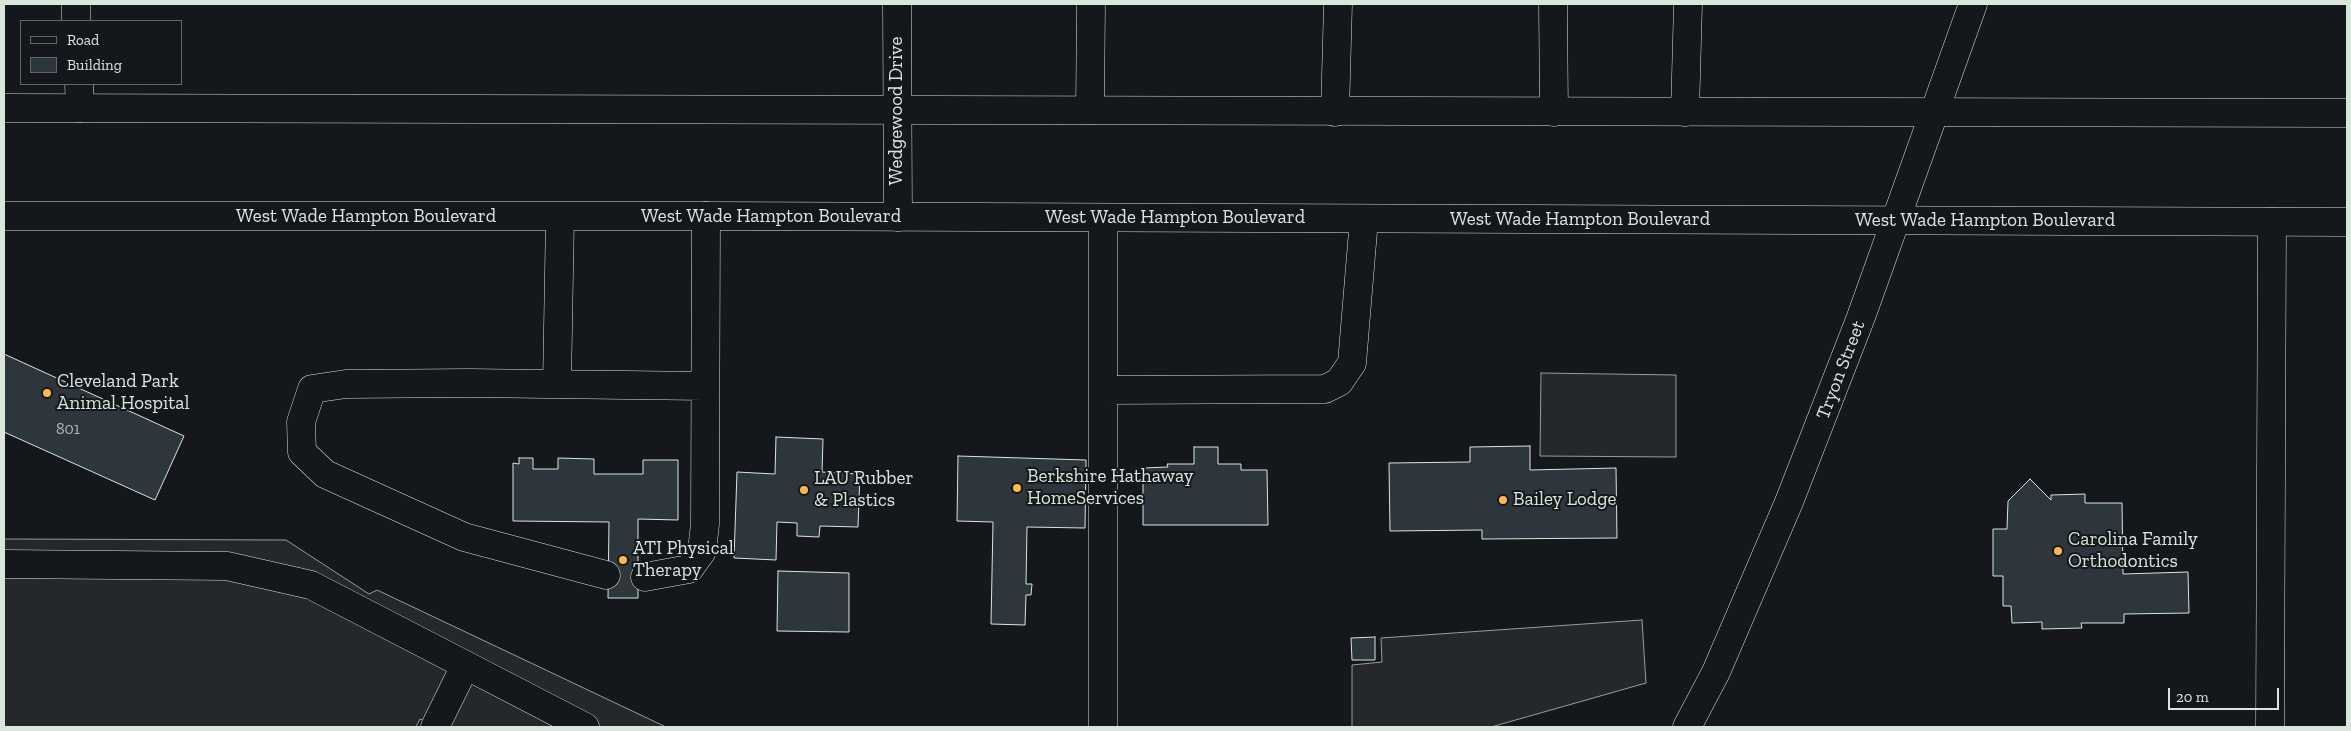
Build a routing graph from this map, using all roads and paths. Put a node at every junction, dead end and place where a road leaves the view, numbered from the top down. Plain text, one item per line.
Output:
1 (76, 4) edge
2 (897, 4) edge
3 (1091, 4) edge
4 (1338, 4) edge
5 (1553, 4) edge
6 (1688, 4) edge
7 (1974, 4) edge
8 (76, 20) edge
9 (80, 96) edge
10 (4, 108) edge
11 (898, 109) junction
12 (1090, 110) junction
13 (1335, 112) junction
14 (1554, 112) junction
15 (1686, 112) junction
16 (1934, 113) junction
17 (2347, 113) edge
18 (4, 216) edge
19 (706, 216) junction
20 (560, 217) junction
21 (898, 217) junction
22 (1103, 218) junction
23 (1364, 219) junction
24 (1896, 220) junction
25 (2272, 222) junction
26 (2347, 222) edge
27 (557, 384) junction
28 (704, 386) junction
29 (1103, 390) junction
30 (4, 564) edge
31 (606, 576) tunnel mouth
32 (644, 577) tunnel mouth
33 (465, 666) junction
34 (435, 727) edge
35 (585, 727) edge
36 (1103, 727) edge
37 (1687, 727) edge
38 (2270, 727) edge

1 - 8 main road
2 - 11 main road, Wedgewood Drive
3 - 12 main road
4 - 13 main road
5 - 14 main road
6 - 15 main road
7 - 16 main road, Tryon Street
9 - 10 main road
9 - 11 main road
11 - 12 main road
11 - 21 main road, Wedgewood Drive
12 - 13 main road
13 - 14 main road
14 - 15 main road
15 - 16 main road
16 - 17 main road
16 - 24 main road, Tryon Street
18 - 20 main road, West Wade Hampton Boulevard
19 - 20 main road, West Wade Hampton Boulevard
19 - 21 main road, West Wade Hampton Boulevard
19 - 28 main road
20 - 27 main road
21 - 22 main road, West Wade Hampton Boulevard
22 - 23 main road, West Wade Hampton Boulevard
22 - 29 main road
23 - 24 main road, West Wade Hampton Boulevard
23 - 29 main road
24 - 25 main road, West Wade Hampton Boulevard
24 - 37 main road, Tryon Street
25 - 26 main road, West Wade Hampton Boulevard
25 - 38 main road
27 - 28 main road
27 - 31 main road
28 - 32 main road
29 - 36 main road
30 - 33 main road
33 - 34 main road
33 - 35 main road

